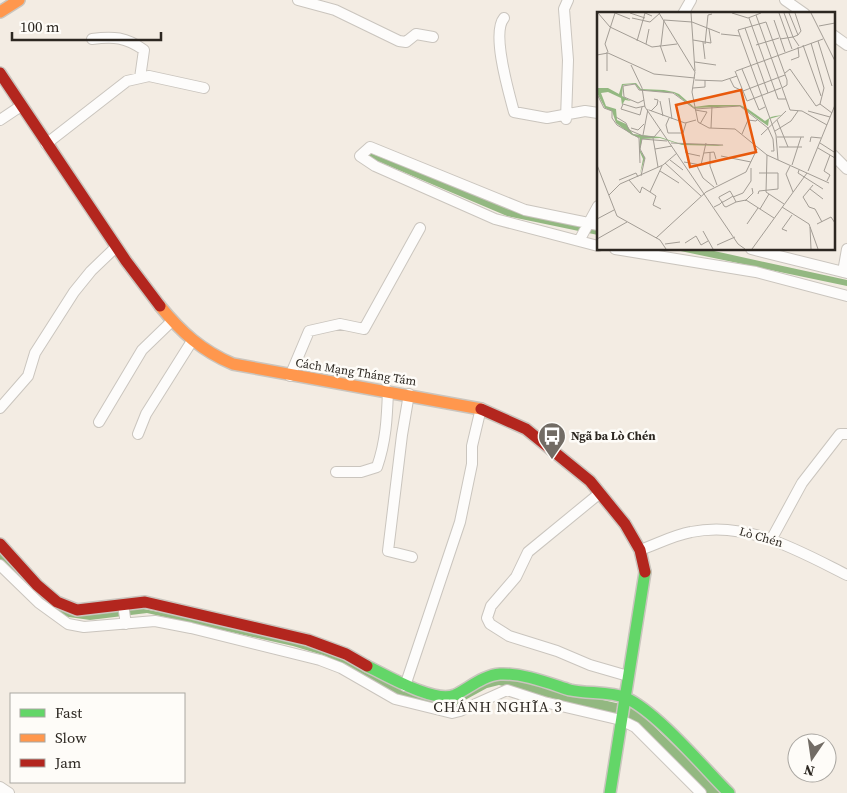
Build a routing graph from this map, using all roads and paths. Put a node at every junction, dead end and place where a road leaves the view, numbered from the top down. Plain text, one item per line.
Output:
1 (19, 0) edge
2 (298, 0) edge
3 (568, 0) edge
4 (691, 0) edge
5 (785, 0) edge
6 (0, 12) edge
7 (684, 12) edge
8 (802, 12) edge
9 (504, 18) dead end
10 (834, 36) edge
11 (433, 37) dead end
12 (92, 39) dead end
13 (847, 45) edge
14 (0, 74) edge
15 (140, 78) junction
16 (204, 88) dead end
17 (22, 106) junction
18 (597, 113) edge
19 (566, 116) junction
20 (0, 120) edge
21 (46, 144) junction
22 (834, 156) edge
23 (847, 169) edge
24 (597, 209) edge
25 (592, 224) edge
26 (420, 228) dead end
27 (580, 239) dead end
28 (597, 246) edge
29 (116, 247) junction
30 (847, 249) edge
31 (621, 250) edge
32 (755, 250) edge
33 (845, 273) edge
34 (847, 296) edge
35 (172, 321) junction
36 (192, 340) junction
37 (290, 376) junction
38 (388, 391) junction
39 (409, 394) junction
40 (0, 408) edge
41 (481, 408) junction
42 (100, 422) dead end
43 (138, 434) dead end
44 (847, 434) edge
45 (336, 472) dead end
46 (600, 493) junction
47 (771, 540) junction
48 (2, 550) edge
49 (640, 550) junction
50 (412, 557) dead end
51 (0, 565) edge
52 (847, 575) edge
53 (123, 604) junction
54 (126, 624) junction
55 (628, 676) junction
56 (405, 686) junction
57 (453, 696) junction
58 (624, 699) junction
59 (449, 712) junction
60 (621, 719) junction
61 (0, 787) edge
62 (9, 793) edge
63 (610, 793) edge
64 (701, 793) edge
65 (729, 793) edge

1 - 6 main road
2 - 11 street
3 - 19 street
4 - 7 street
5 - 8 street
9 - 19 street
10 - 13 street
12 - 15 street
14 - 17 main road, Cách Mạng Tháng Tám
15 - 16 street
15 - 21 street
17 - 20 street
17 - 21 main road, Cách Mạng Tháng Tám
18 - 19 street
21 - 29 main road, Cách Mạng Tháng Tám
22 - 23 street
24 - 25 street
25 - 27 street
25 - 28 street
26 - 37 street
29 - 35 main road, Cách Mạng Tháng Tám
29 - 40 street
30 - 33 street
31 - 34 street
32 - 33 street
35 - 36 main road, Cách Mạng Tháng Tám
35 - 42 street
36 - 37 main road, Cách Mạng Tháng Tám
36 - 43 street
37 - 38 main road, Cách Mạng Tháng Tám
38 - 39 main road, Cách Mạng Tháng Tám
38 - 45 street
39 - 41 main road, Cách Mạng Tháng Tám
39 - 50 street
41 - 46 main road, Cách Mạng Tháng Tám
41 - 56 street
44 - 47 street
46 - 49 main road, Cách Mạng Tháng Tám
46 - 55 street
47 - 49 street, Lò Chén
47 - 52 street, Lò Chén
48 - 53 main road
49 - 55 main road, Cách Mạng Tháng Tám
51 - 54 street
53 - 54 street
53 - 56 main road
54 - 59 street
55 - 58 main road, Cách Mạng Tháng Tám
56 - 57 main road
57 - 58 main road
57 - 59 street
58 - 60 main road, Cách Mạng Tháng Tám
58 - 65 main road
59 - 60 street
60 - 63 main road
60 - 64 street
61 - 62 street

